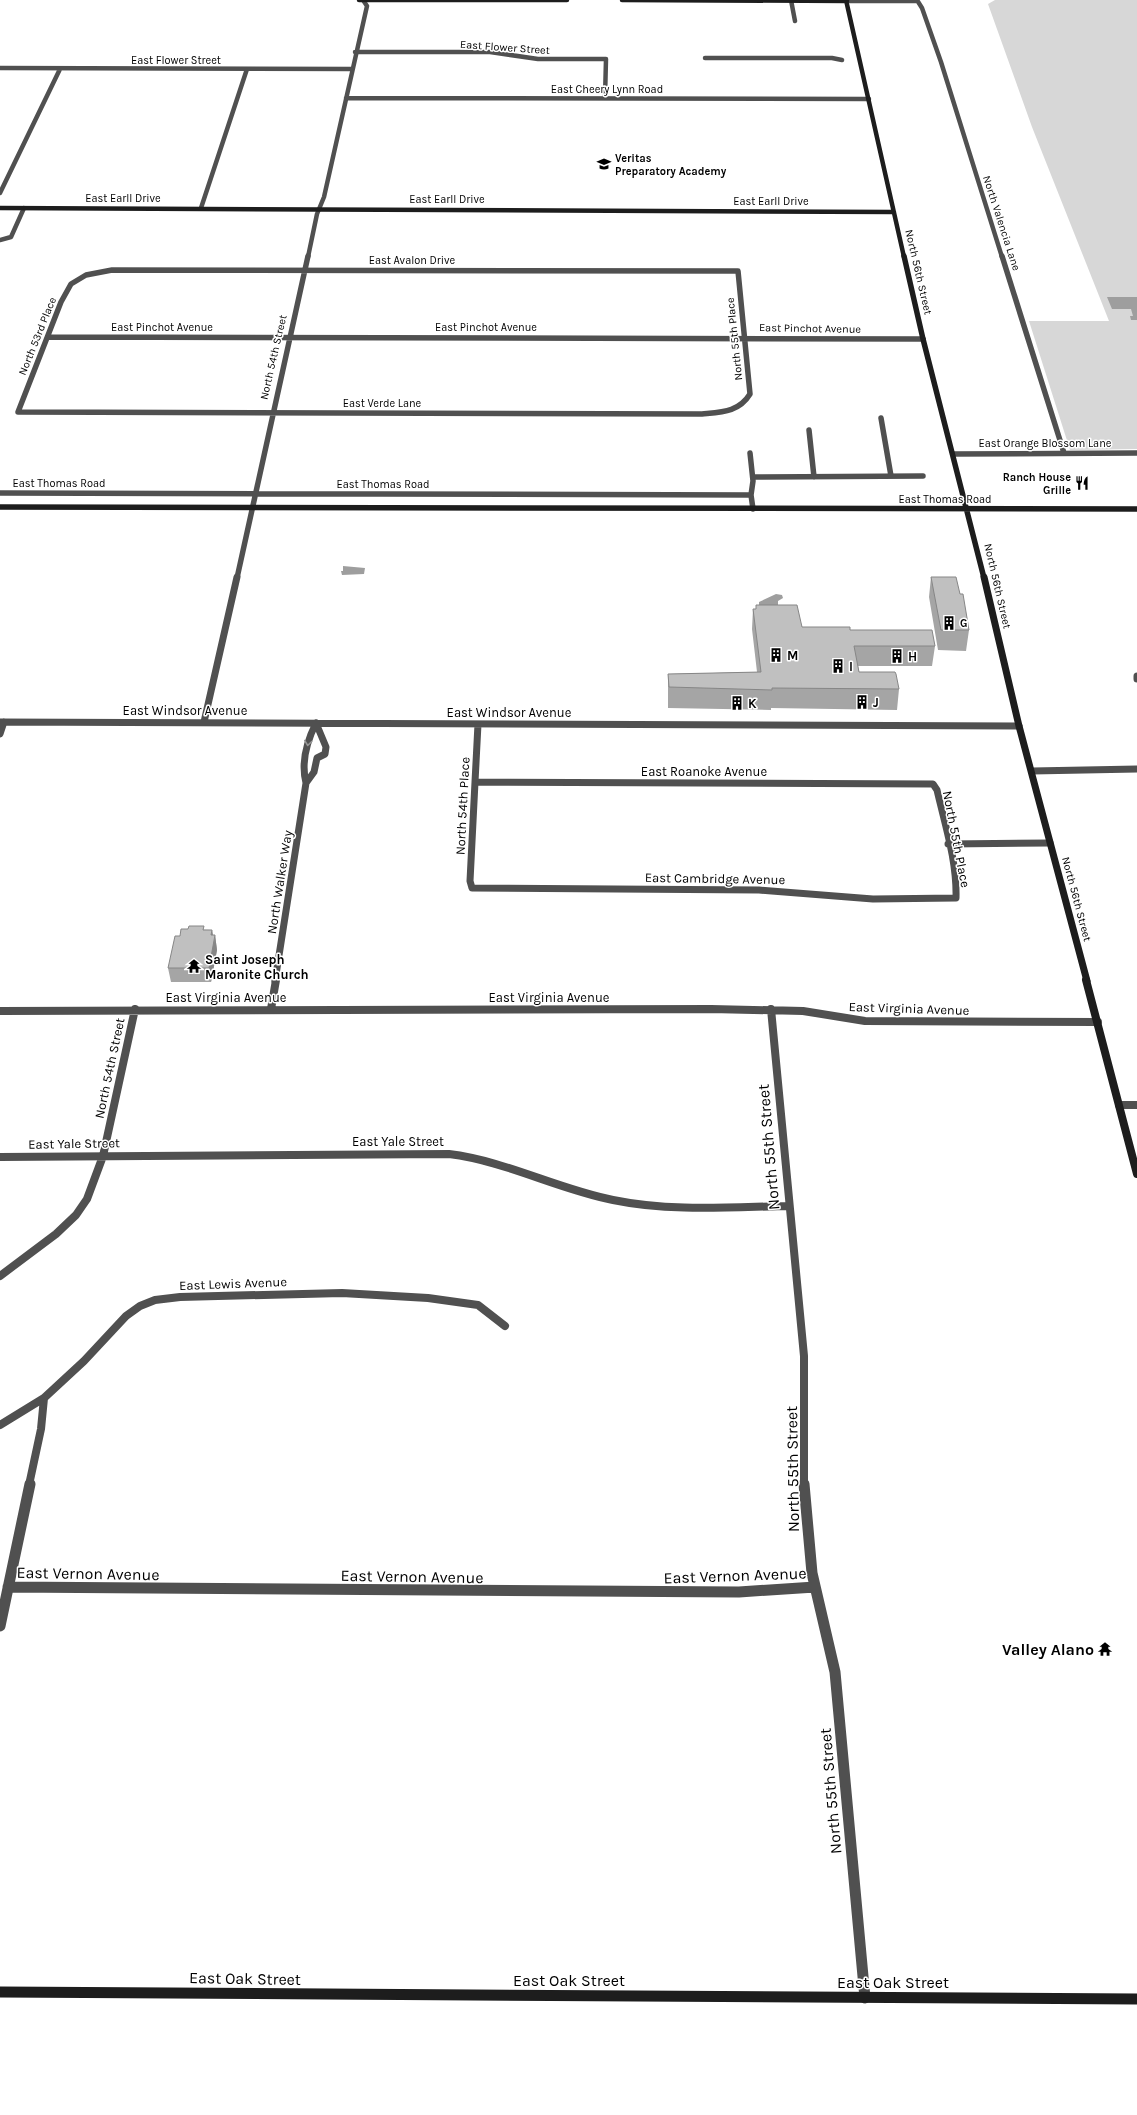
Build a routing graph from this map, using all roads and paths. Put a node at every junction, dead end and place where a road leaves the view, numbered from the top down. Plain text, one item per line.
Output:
1 (359, 0) edge
2 (363, 0) edge
3 (567, 0) edge
4 (622, 0) edge
5 (791, 0) edge
6 (846, 1) edge
7 (917, 1) edge
8 (795, 21) dead end
9 (355, 52) junction
10 (705, 58) dead end
11 (842, 60) dead end
12 (0, 68) edge
13 (60, 69) junction
14 (247, 69) junction
15 (352, 69) junction
16 (346, 98) junction
17 (605, 98) junction
18 (869, 99) junction
19 (0, 193) edge
20 (0, 208) edge
21 (24, 208) junction
22 (201, 208) junction
23 (318, 208) junction
24 (894, 212) junction
25 (0, 240) edge
26 (304, 270) junction
27 (738, 270) joint
28 (86, 275) joint
29 (49, 337) junction
30 (290, 337) junction
31 (745, 338) junction
32 (924, 339) junction
33 (744, 404) joint
34 (18, 412) joint
35 (273, 413) junction
36 (881, 418) dead end
37 (808, 430) dead end
38 (750, 453) dead end
39 (1064, 453) junction
40 (1137, 453) edge
41 (954, 454) junction
42 (753, 476) junction
43 (814, 476) junction
44 (891, 476) junction
45 (924, 476) dead end
46 (0, 493) edge
47 (256, 494) junction
48 (751, 495) junction
49 (0, 507) edge
50 (253, 508) junction
51 (753, 509) junction
52 (1137, 509) edge
53 (968, 510) junction
54 (2, 722) edge
55 (204, 722) junction
56 (316, 723) junction
57 (478, 724) junction
58 (1019, 726) junction
59 (0, 734) edge
60 (306, 758) junction
61 (317, 758) junction
62 (1137, 769) edge
63 (1032, 771) junction
64 (475, 782) junction
65 (306, 783) junction
66 (933, 784) joint
67 (1050, 843) junction
68 (948, 844) junction
69 (472, 888) joint
70 (956, 898) joint
71 (135, 1009) junction
72 (272, 1009) junction
73 (771, 1009) junction
74 (0, 1010) edge
75 (1098, 1022) junction
76 (1119, 1105) junction
77 (1137, 1105) edge
78 (0, 1156) edge
79 (103, 1156) junction
80 (1137, 1174) edge
81 (789, 1206) junction
82 (0, 1276) edge
83 (505, 1326) dead end
84 (44, 1398) junction
85 (0, 1425) edge
86 (8, 1587) junction
87 (815, 1587) junction
88 (0, 1626) edge
89 (0, 1992) edge
90 (865, 1998) junction
91 (1137, 1999) edge

1 - 2 street
2 - 3 street
2 - 9 street, North 54th Street
4 - 5 street
5 - 6 street
5 - 8 street
6 - 7 street
6 - 18 street, North 56th Street
7 - 39 street, North Valencia Lane
9 - 15 street, North 54th Street
9 - 17 street, East Flower Street
10 - 11 street
12 - 13 street, East Flower Street
13 - 14 street, East Flower Street
13 - 19 street
14 - 15 street, East Flower Street
14 - 22 street
15 - 16 street, North 54th Street
16 - 17 street, East Cheery Lynn Road
16 - 23 street, North 54th Street
17 - 18 street, East Cheery Lynn Road
18 - 24 street, North 56th Street
20 - 21 street, East Earll Drive
21 - 22 street, East Earll Drive
21 - 25 street
22 - 23 street, East Earll Drive
23 - 24 street, East Earll Drive
23 - 26 street, North 54th Street
24 - 32 street, North 56th Street
26 - 27 street, East Avalon Drive
26 - 28 street, East Avalon Drive
26 - 30 street, North 54th Street
27 - 31 street, North 55th Place
28 - 29 street, North 53rd Place
29 - 30 street, East Pinchot Avenue
29 - 34 street, North 53rd Place
30 - 31 street, East Pinchot Avenue
30 - 35 street, North 54th Street
31 - 32 street, East Pinchot Avenue
31 - 33 street, North 55th Place
32 - 41 street, North 56th Street
33 - 35 street, East Verde Lane
34 - 35 street, East Verde Lane
35 - 47 street, North 54th Street
36 - 44 street
37 - 43 street
38 - 42 street
39 - 40 street, East Orange Blossom Lane
39 - 41 street, East Orange Blossom Lane
41 - 53 street, North 56th Street
42 - 43 street
42 - 48 street
43 - 44 street
44 - 45 street
46 - 47 street, East Thomas Road
47 - 48 street, East Thomas Road
47 - 50 street, North 54th Street
48 - 51 street
49 - 50 street, East Thomas Road
50 - 51 street, East Thomas Road
50 - 55 street, North 54th Street
51 - 53 street, East Thomas Road
52 - 53 street, East Thomas Road
53 - 58 street, North 56th Street
54 - 55 street, East Windsor Avenue
54 - 59 street
55 - 56 street, East Windsor Avenue
56 - 57 street, East Windsor Avenue
56 -> 60 street, North Walker Way
56 - 61 street, North Walker Way
57 - 58 street, East Windsor Avenue
57 - 64 street, North 54th Place
58 - 63 street, North 56th Street
60 - 61 street
60 - 65 street, North Walker Way
61 - 65 street, North Walker Way
62 - 63 street
63 - 67 street, North 56th Street
64 - 66 street, East Roanoke Avenue
64 - 69 street, North 54th Place
65 - 72 street, North Walker Way
66 - 68 street, North 55th Place
67 - 68 street
67 - 75 street, North 56th Street
68 - 70 street, North 55th Place
69 - 70 street, East Cambridge Avenue
71 - 72 street, East Virginia Avenue
71 - 74 street, East Virginia Avenue
71 - 79 street, North 54th Street
72 - 73 street, East Virginia Avenue
73 - 75 street, East Virginia Avenue
73 - 81 street, North 55th Street
75 - 76 street, North 56th Street
76 - 77 street
76 - 80 street, North 56th Street
78 - 79 street, East Yale Street
79 - 81 street, East Yale Street
79 - 82 street, North 54th Street
81 - 87 street, North 55th Street
83 - 84 street, East Lewis Avenue
84 - 85 street, East Lewis Avenue
84 - 86 street
86 - 87 street, East Vernon Avenue
86 - 88 street
87 - 90 street, North 55th Street
89 - 90 street, East Oak Street
90 - 91 street, East Oak Street

